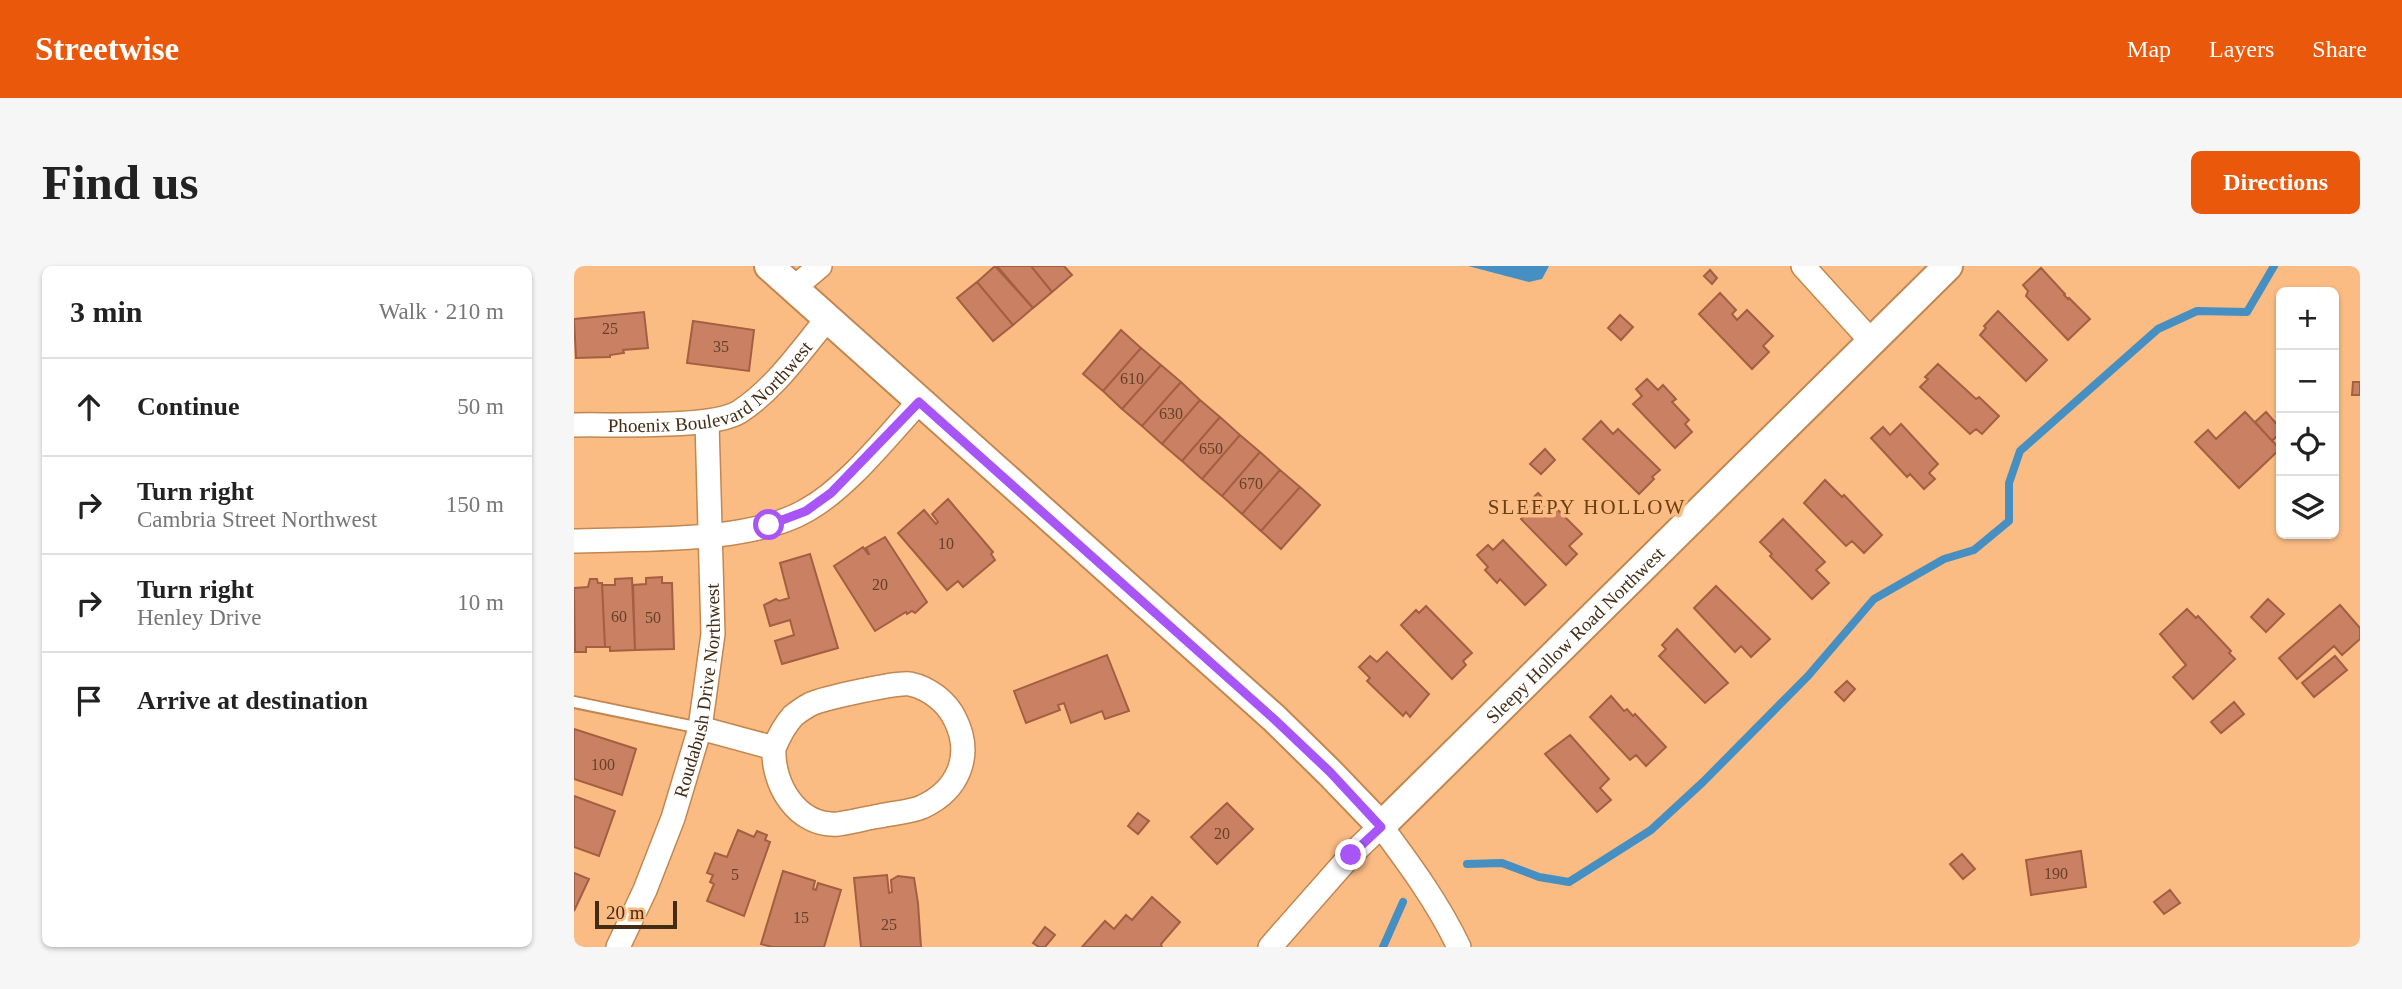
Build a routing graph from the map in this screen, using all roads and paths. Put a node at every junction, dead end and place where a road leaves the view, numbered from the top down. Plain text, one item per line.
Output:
1 (769, 266) edge
2 (820, 266) edge
3 (1803, 266) edge
4 (1948, 266) edge
5 (794, 288) junction
6 (828, 318) junction
7 (1872, 342) junction
8 (919, 402) junction
9 (707, 422) junction
10 (574, 425) edge
11 (710, 535) junction
12 (574, 541) edge
13 (574, 702) edge
14 (700, 728) junction
15 (774, 748) junction
16 (1381, 827) junction
17 (618, 947) edge
18 (1269, 947) edge
19 (1459, 947) edge

1 - 5 street
2 - 5 street
3 - 7 street
4 - 7 street, Sleepy Hollow Road Northwest
5 - 6 street
6 - 8 street
6 - 9 street, Phoenix Boulevard Northwest
7 - 16 street, Sleepy Hollow Road Northwest
8 - 11 street
8 - 16 street
9 - 10 street, Phoenix Boulevard Northwest
9 - 11 street, Roudabush Drive Northwest
11 - 12 street
11 - 14 street, Roudabush Drive Northwest
13 - 14 lane
14 - 15 street
14 - 17 street, Roudabush Drive Northwest
15 - 15 street
16 - 18 street
16 - 19 street

